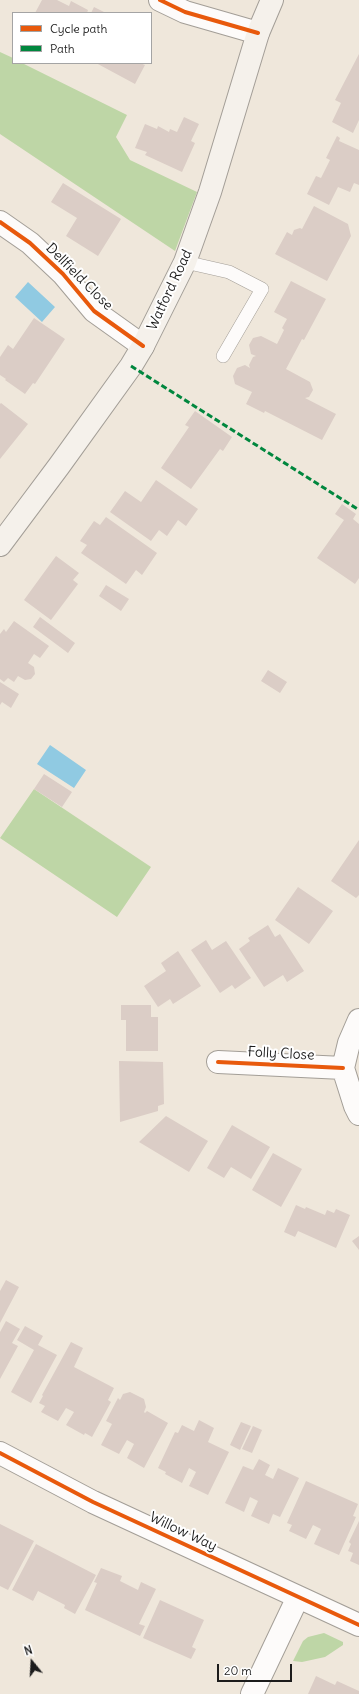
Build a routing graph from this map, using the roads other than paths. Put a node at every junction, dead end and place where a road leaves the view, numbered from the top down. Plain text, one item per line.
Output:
1 (160, 0) edge
2 (272, 0) edge
3 (258, 33) junction
4 (0, 222) edge
5 (185, 262) junction
6 (143, 346) junction
7 (223, 356) dead end
8 (0, 545) edge
9 (359, 1020) edge
10 (218, 1062) dead end
11 (343, 1068) junction
12 (359, 1114) edge
13 (0, 1453) edge
14 (298, 1598) junction
15 (359, 1625) edge
16 (252, 1694) edge

1 - 3 street
2 - 3 main road, Watford Road
3 - 5 main road, Watford Road
4 - 6 street, Dellfield Close
5 - 6 main road, Watford Road
5 - 7 lane
6 - 8 main road, Watford Road
9 - 11 street
10 - 11 street, Folly Close
11 - 12 street
13 - 14 street, Willow Way
14 - 15 street, Willow Way
14 - 16 street

